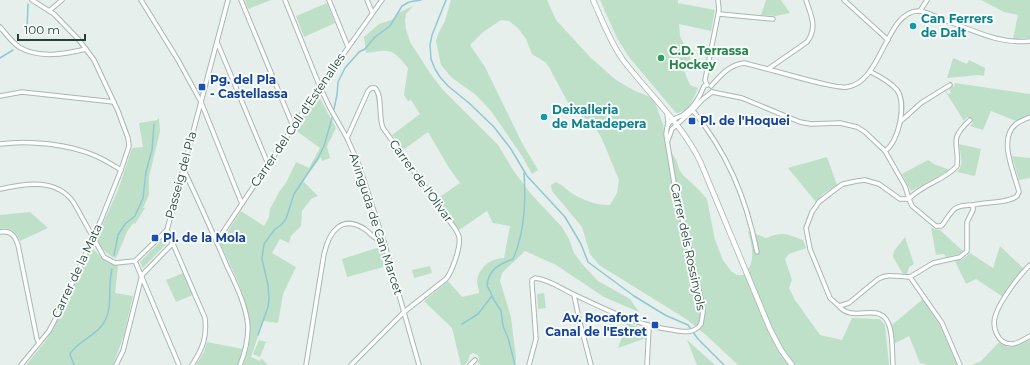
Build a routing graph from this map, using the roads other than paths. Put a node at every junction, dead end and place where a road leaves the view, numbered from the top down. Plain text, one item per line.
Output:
1 (32, 0) edge
2 (62, 0) edge
3 (141, 0) edge
4 (228, 0) edge
5 (241, 0) edge
6 (285, 0) edge
7 (329, 0) edge
8 (367, 0) edge
9 (382, 0) edge
10 (593, 0) edge
11 (718, 0) edge
12 (806, 0) edge
13 (844, 0) edge
14 (927, 0) edge
15 (49, 11) junction
16 (920, 11) junction
17 (372, 12) junction
18 (718, 14) junction
19 (773, 19) dead end
20 (0, 27) edge
21 (888, 40) junction
22 (1030, 41) edge
23 (217, 42) junction
24 (348, 47) junction
25 (86, 49) junction
26 (768, 69) junction
27 (870, 72) junction
28 (709, 85) junction
29 (950, 85) dead end
30 (320, 87) junction
31 (703, 90) junction
32 (712, 92) junction
33 (709, 95) junction
34 (0, 96) edge
35 (114, 102) junction
36 (201, 102) junction
37 (692, 109) junction
38 (666, 112) junction
39 (1030, 117) edge
40 (673, 120) junction
41 (970, 120) dead end
42 (900, 122) junction
43 (677, 125) junction
44 (293, 126) junction
45 (667, 128) junction
46 (670, 132) junction
47 (683, 132) junction
48 (347, 138) junction
49 (667, 141) junction
50 (0, 144) edge
51 (885, 151) junction
52 (268, 164) junction
53 (183, 168) junction
54 (121, 170) junction
55 (0, 189) edge
56 (909, 198) junction
57 (242, 204) junction
58 (973, 205) junction
59 (166, 230) junction
60 (0, 232) edge
61 (93, 238) junction
62 (217, 241) junction
63 (384, 242) junction
64 (172, 243) junction
65 (757, 252) dead end
66 (135, 261) junction
67 (1030, 265) edge
68 (142, 274) junction
69 (910, 277) junction
70 (574, 295) junction
71 (839, 306) junction
72 (404, 312) junction
73 (650, 327) junction
74 (1030, 336) edge
75 (39, 343) junction
76 (475, 360) dead end
77 (22, 365) edge
78 (116, 365) edge
79 (179, 365) edge
80 (192, 365) edge
81 (240, 365) edge
82 (306, 365) edge
83 (351, 365) edge
84 (419, 365) edge
85 (470, 365) edge
86 (529, 365) edge
87 (591, 365) edge
88 (647, 365) edge
89 (792, 365) edge
90 (893, 365) edge
91 (960, 365) edge

1 - 15 street, Carrer de la Mata
2 - 15 street
3 - 36 street
4 - 23 street, Passeig del Pla
5 - 44 street
6 - 30 street, Avinguda de Can Marcet
7 - 24 street
8 - 17 street
9 - 17 street, Carrer del Coll d'Estenalles
10 - 38 street
11 - 18 street
12 - 26 street
13 - 21 street
14 - 16 street
15 - 25 street, Carrer de la Mata
16 - 21 street
16 - 22 street
17 - 24 street, Carrer del Coll d'Estenalles
18 - 19 street
18 - 28 street
20 - 25 street
21 - 27 street
23 - 36 street, Passeig del Pla
23 - 52 street
24 - 30 street, Carrer del Coll d'Estenalles
25 - 35 street, Carrer de la Mata
26 - 27 street
26 - 28 street
27 - 42 street
28 - 31 street
28 - 32 street
29 - 42 street
30 - 44 street, Carrer del Coll d'Estenalles
30 - 48 street, Avinguda de Can Marcet
31 - 33 street
31 - 37 street
32 - 33 street
32 - 51 street
33 - 37 street
34 - 35 street
35 - 54 street, Carrer de la Mata
36 - 53 street, Passeig del Pla
36 - 57 street
37 - 40 street
37 - 43 street, Carrer dels Rossinyols
37 - 65 street
38 - 40 street
38 - 45 street, Carrer dels Rossinyols
39 - 58 street
40 - 43 street
40 - 45 street
41 - 56 street
42 - 51 street
43 - 46 street, Carrer dels Rossinyols
43 - 47 street
44 - 52 street, Carrer del Coll d'Estenalles
45 - 49 street, Carrer dels Rossinyols
46 - 47 street
46 - 49 street, Carrer dels Rossinyols
47 - 89 street
48 - 63 street, Avinguda de Can Marcet
48 - 72 street, Carrer de l'Olivar
49 - 73 street, Carrer dels Rossinyols
50 - 54 street
51 - 56 street
52 - 57 street, Carrer del Coll d'Estenalles
53 - 59 street, Passeig del Pla
53 - 62 street
54 - 61 street, Carrer de la Mata
55 - 61 street
56 - 58 street
56 - 71 street
57 - 62 street, Carrer del Coll d'Estenalles
58 - 69 street
59 - 64 street
59 - 66 street, Passeig del Pla
60 - 75 street
61 - 66 street
61 - 75 street, Carrer de la Mata
62 - 81 street
63 - 72 street, Avinguda de Can Marcet
63 - 82 street
64 - 68 street
64 - 80 street
66 - 68 street
67 - 74 street
68 - 78 street
68 - 79 street
69 - 71 street
69 - 91 street
70 - 73 street, Carrer dels Rossinyols
70 - 86 street, Carrer dels Rossinyols
70 - 87 street
71 - 90 street
72 - 83 street
72 - 84 street, Avinguda de Can Marcet
73 - 88 street
75 - 77 street, Carrer de la Mata
76 - 85 street

